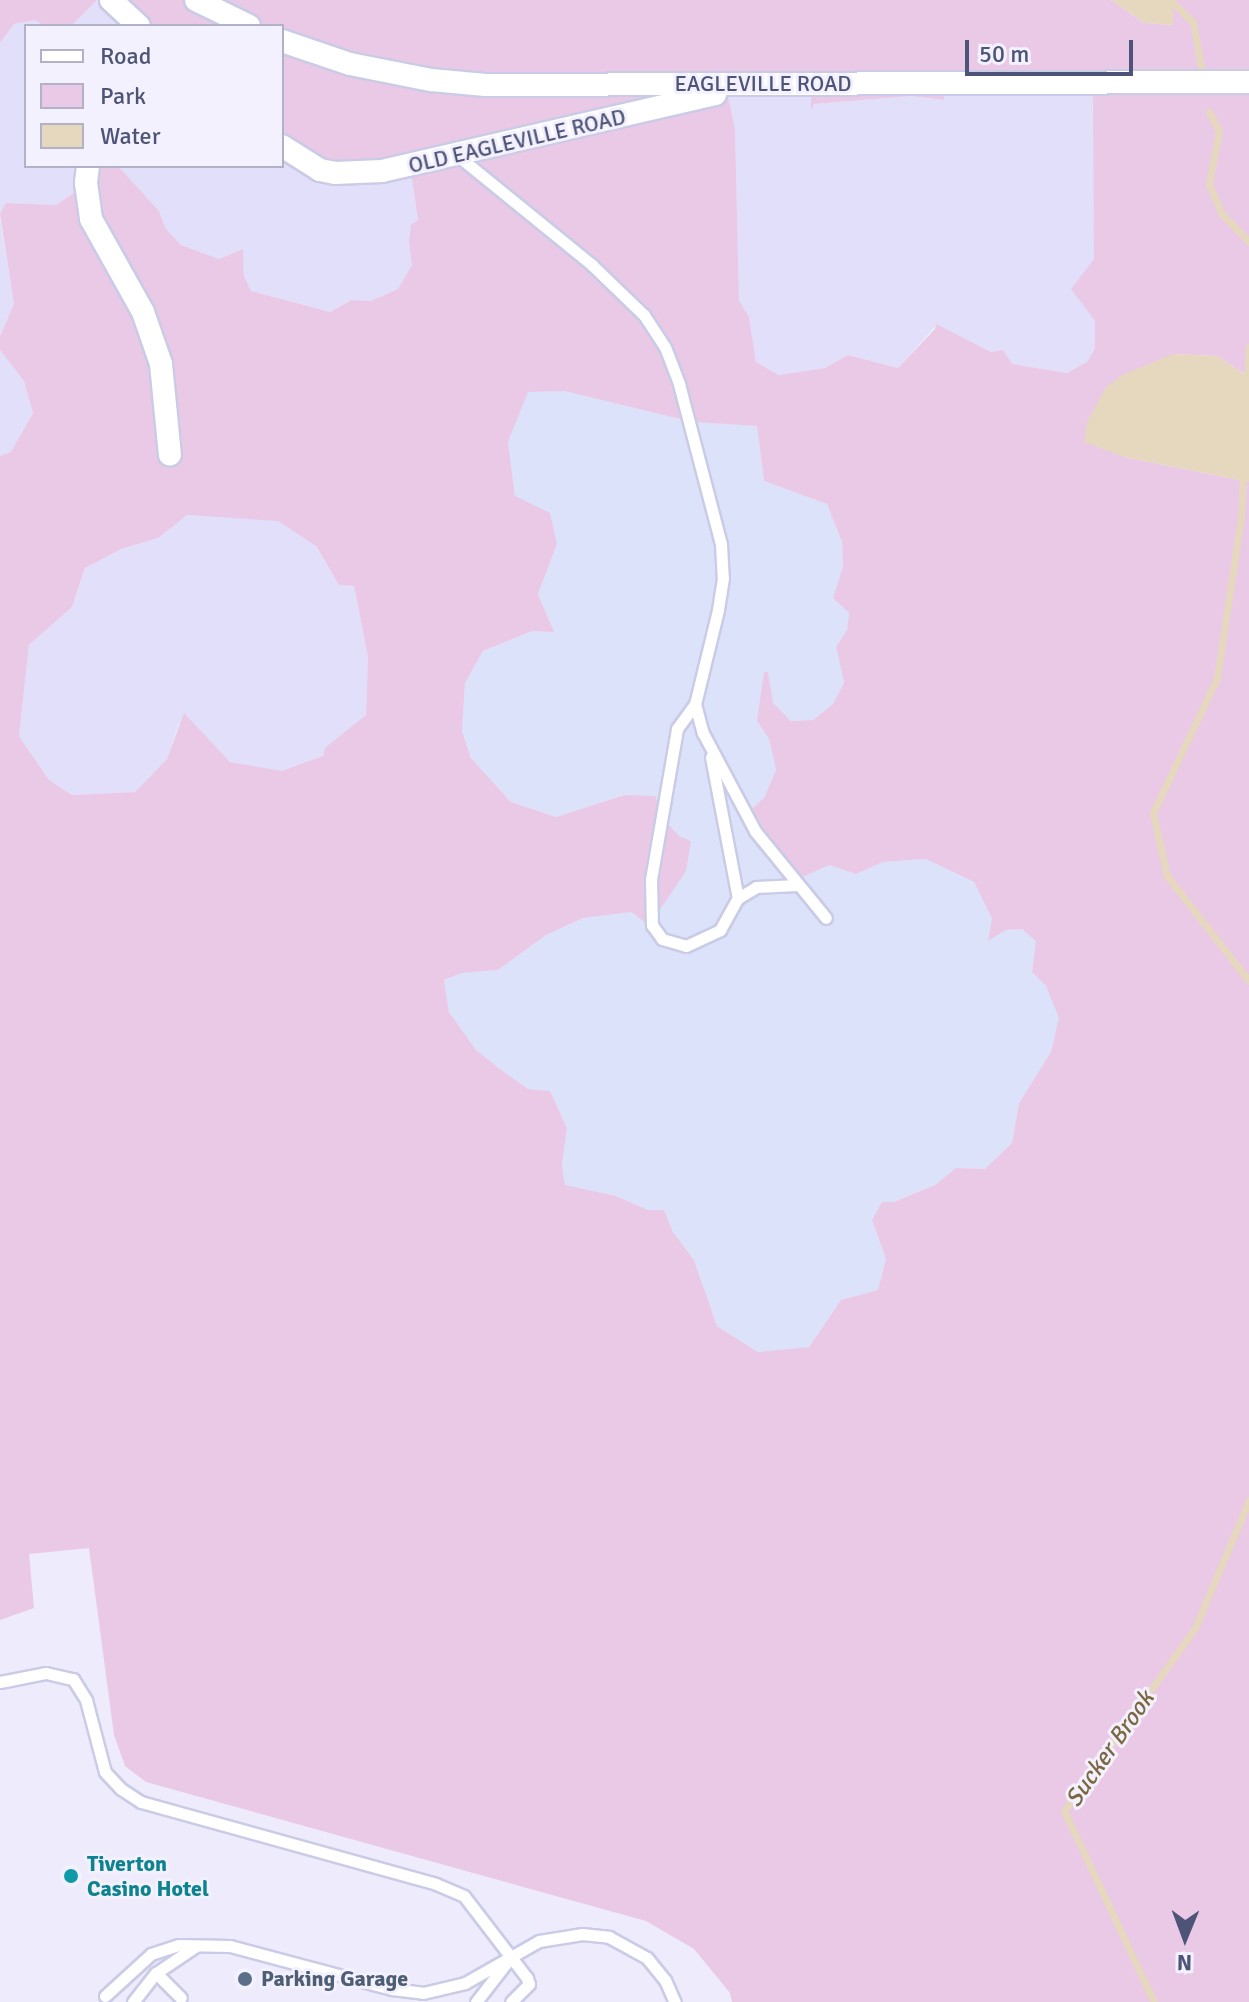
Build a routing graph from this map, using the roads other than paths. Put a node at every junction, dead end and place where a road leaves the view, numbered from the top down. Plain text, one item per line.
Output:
1 (196, 0) edge
2 (245, 24) edge
3 (284, 42) edge
4 (1249, 82) edge
5 (755, 84) junction
6 (284, 147) edge
7 (457, 155) junction
8 (88, 168) edge
9 (170, 455) dead end
10 (695, 704) junction
11 (709, 746) junction
12 (797, 885) junction
13 (738, 898) junction
14 (826, 918) dead end
15 (0, 1682) edge
16 (204, 1943) junction
17 (510, 1959) junction
18 (156, 1973) junction
19 (105, 1996) dead end
20 (181, 1998) dead end
21 (133, 2002) edge
22 (476, 2002) edge
23 (511, 2002) edge
24 (675, 2002) edge

1 - 2 street
3 - 5 street, EAGLEVILLE ROAD
4 - 5 street, EAGLEVILLE ROAD
5 - 7 street, OLD EAGLEVILLE ROAD
6 - 7 street, OLD EAGLEVILLE ROAD
7 - 10 lane
8 - 9 street
10 - 11 lane
10 - 13 lane
11 - 12 lane
11 - 13 lane
12 - 13 lane
12 - 14 lane
15 - 17 lane
16 - 17 lane
16 - 18 lane
16 - 19 lane
17 - 22 lane
17 - 23 lane
17 - 24 lane
18 - 20 lane
18 - 21 lane

